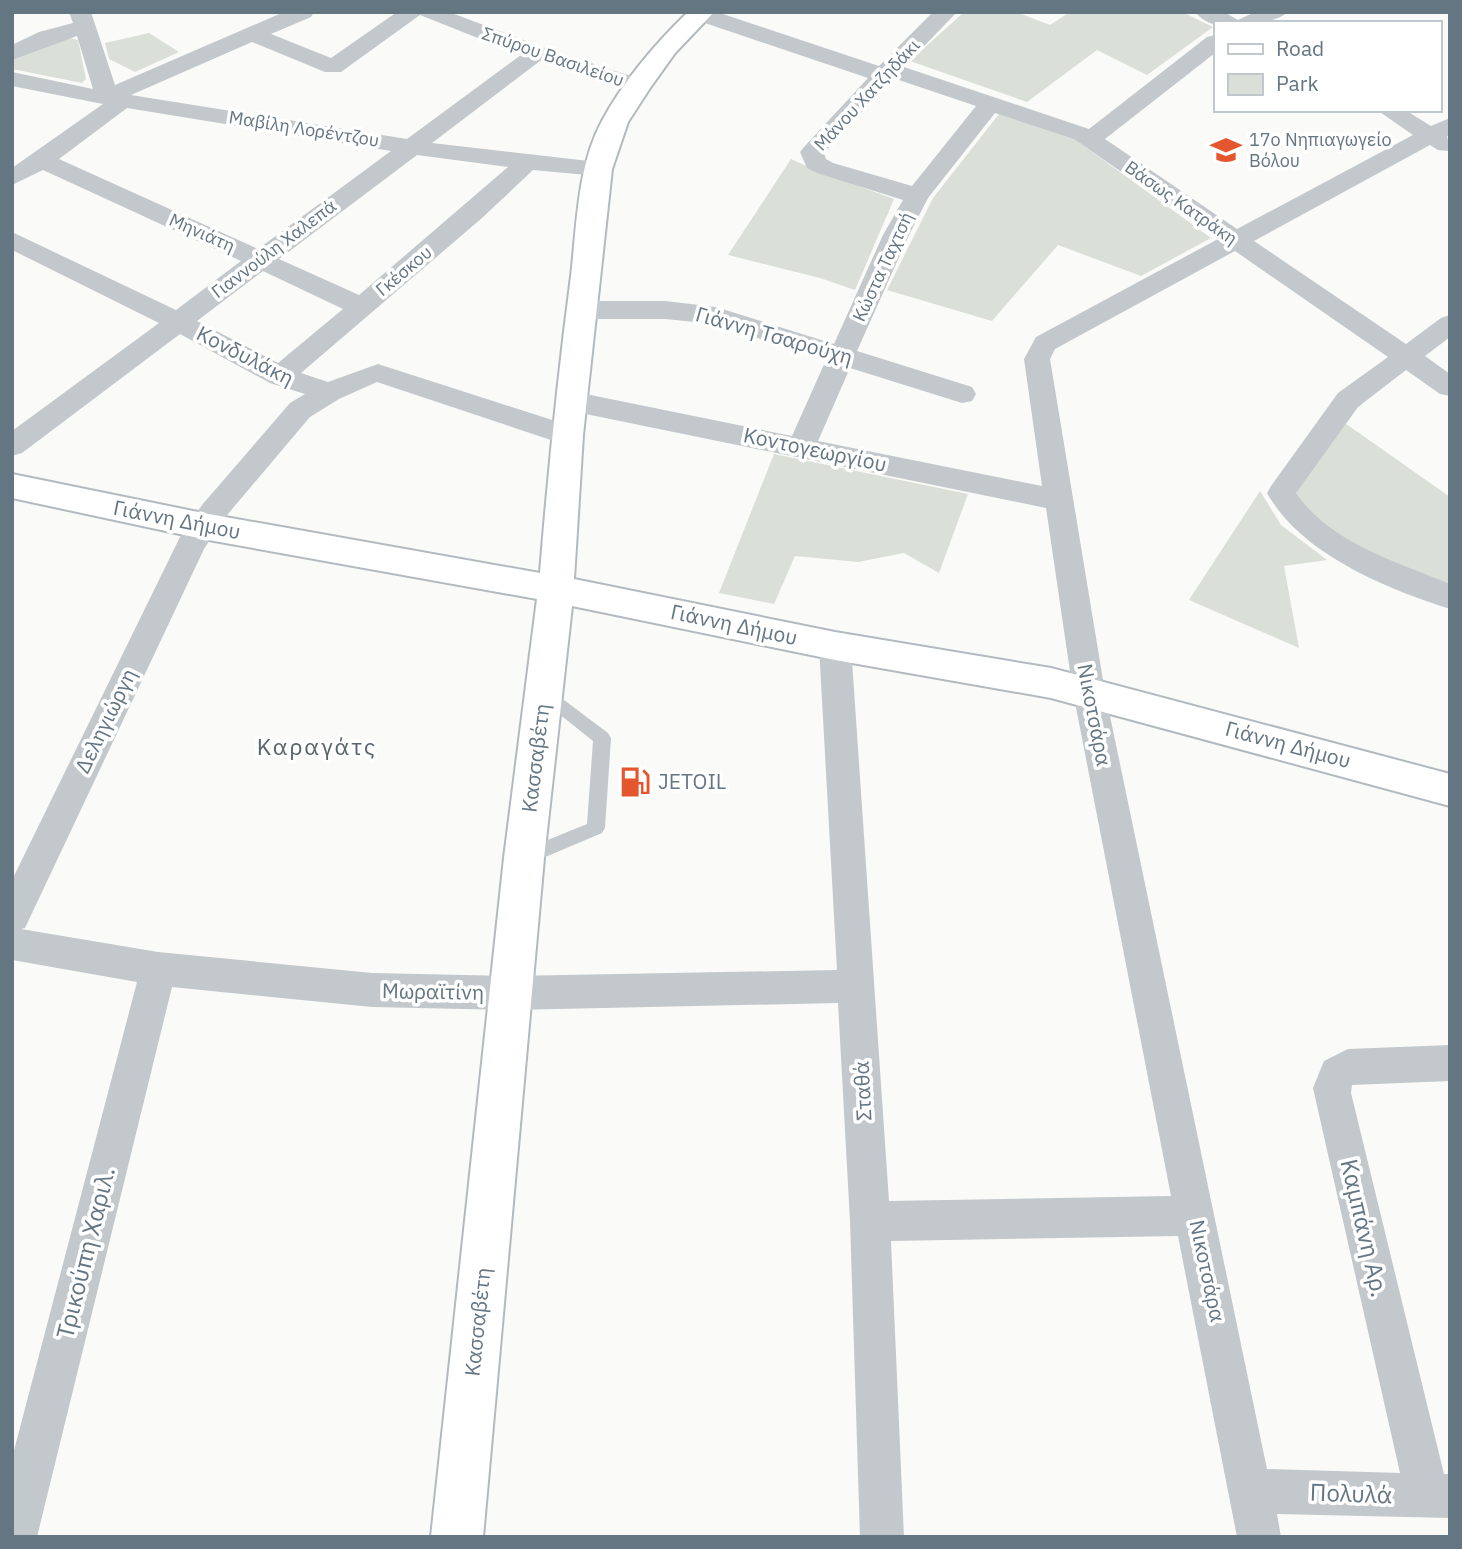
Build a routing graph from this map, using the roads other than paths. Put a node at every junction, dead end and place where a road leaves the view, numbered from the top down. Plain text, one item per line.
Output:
1 (303, 12) edge
2 (412, 12) edge
3 (429, 12) edge
4 (1206, 12) edge
5 (1276, 12) edge
6 (701, 13) edge
7 (934, 15) edge
8 (82, 20) edge
9 (1225, 21) edge
10 (1251, 21) edge
11 (252, 34) junction
12 (1214, 43) edge
13 (12, 53) edge
14 (537, 53) junction
15 (886, 72) junction
16 (12, 79) edge
17 (638, 86) junction
18 (115, 99) junction
19 (991, 103) junction
20 (1392, 112) edge
21 (1443, 136) edge
22 (1090, 139) junction
23 (411, 147) junction
24 (42, 160) junction
25 (526, 164) junction
26 (598, 169) junction
27 (12, 178) edge
28 (917, 196) junction
29 (12, 240) edge
30 (1236, 241) junction
31 (260, 259) junction
32 (362, 307) junction
33 (581, 310) junction
34 (179, 322) junction
35 (1450, 324) edge
36 (841, 354) junction
37 (1405, 356) junction
38 (280, 376) junction
39 (1450, 387) edge
40 (329, 392) junction
41 (962, 394) dead end
42 (571, 401) junction
43 (567, 435) junction
44 (12, 446) edge
45 (801, 447) junction
46 (12, 486) edge
47 (1059, 500) junction
48 (203, 526) junction
49 (556, 589) junction
50 (1450, 597) edge
51 (835, 646) junction
52 (544, 691) junction
53 (1089, 692) junction
54 (1450, 790) edge
55 (524, 859) junction
56 (12, 917) edge
57 (12, 944) edge
58 (158, 969) junction
59 (856, 986) junction
60 (511, 993) junction
61 (1450, 1063) edge
62 (1195, 1216) junction
63 (870, 1221) junction
64 (1252, 1491) junction
65 (1438, 1496) edge
66 (14, 1537) edge
67 (457, 1537) edge
68 (882, 1537) edge
69 (1259, 1537) edge

1 - 11 street
2 - 11 street
3 - 14 street, Σπύρου Βασιλείου
4 - 9 street
5 - 10 street
6 - 15 street, Βάσως Κατράκη
6 - 17 street, Κασσαβέτη
7 - 15 street, Μάνου Χατζηδάκι
8 - 13 street
8 - 18 street
11 - 18 street
12 - 22 street
14 - 17 street, Σπύρου Βασιλείου
14 - 23 street, Γιαννούλη Χαλεπά
15 - 19 street, Βάσως Κατράκη
15 - 28 street, Μάνου Χατζηδάκι
16 - 18 street, Μαβίλη Λορέντζου
17 - 26 street, Κασσαβέτη
18 - 23 street, Μαβίλη Λορέντζου
18 - 24 street
19 - 22 street, Βάσως Κατράκη
19 - 28 street, Κώστα Ταχτσή
20 - 21 street
21 - 30 street, Νικοτσάρα
22 - 30 street, Βάσως Κατράκη
23 - 25 street, Μαβίλη Λορέντζου
23 - 31 street, Γιαννούλη Χαλεπά
24 - 27 street
24 - 31 street, Μηνιάτη
25 - 26 street, Μαβίλη Λορέντζου
25 - 32 street, Γκέσκου
26 - 33 street, Κασσαβέτη
28 - 36 street, Κώστα Ταχτσή
29 - 34 street, Κονδυλάκη
30 - 37 street, Βάσως Κατράκη
30 - 47 street, Νικοτσάρα
31 - 32 street, Μηνιάτη
31 - 34 street, Γιαννούλη Χαλεπά
32 - 38 street, Γκέσκου
33 - 36 street, Γιάννη Τσαρούχη
33 - 42 street, Κασσαβέτη
34 - 38 street, Κονδυλάκη
34 - 44 street, Γιαννούλη Χαλεπά
35 - 37 street
36 - 41 street, Γιάννη Τσαρούχη
36 - 45 street, Κώστα Ταχτσή
37 - 39 street, Βάσως Κατράκη
37 - 50 street
38 - 40 street, Κονδυλάκη
40 - 43 street
40 - 48 street
42 - 43 street, Κασσαβέτη
42 - 45 street, Κοντογεωργίου
43 - 49 street, Κασσαβέτη
45 - 47 street, Κοντογεωργίου
46 - 48 street, Γιάννη Δήμου
47 - 53 street, Νικοτσάρα
48 - 49 street, Γιάννη Δήμου
48 - 56 street, Δεληγιώργη
49 - 51 street, Γιάννη Δήμου
49 - 52 street, Κασσαβέτη
51 - 53 street, Γιάννη Δήμου
51 - 59 street, Σταθά
52 - 55 street, Κασσαβέτη
52 - 55 lane
53 - 54 street, Γιάννη Δήμου
53 - 62 street, Νικοτσάρα
55 - 60 street, Κασσαβέτη
57 - 58 street, Μωραϊτίνη
58 - 60 street, Μωραϊτίνη
58 - 66 street, Τρικούπη Χαριλ.
59 - 60 street, Μωραϊτίνη
59 - 63 street, Σταθά
60 - 67 street, Κασσαβέτη
61 - 65 street, Καμπάνη Αρ.
62 - 63 street
62 - 64 street, Νικοτσάρα
63 - 68 street, Σταθά
64 - 65 street, Πολυλά
64 - 69 street, Νικοτσάρα

